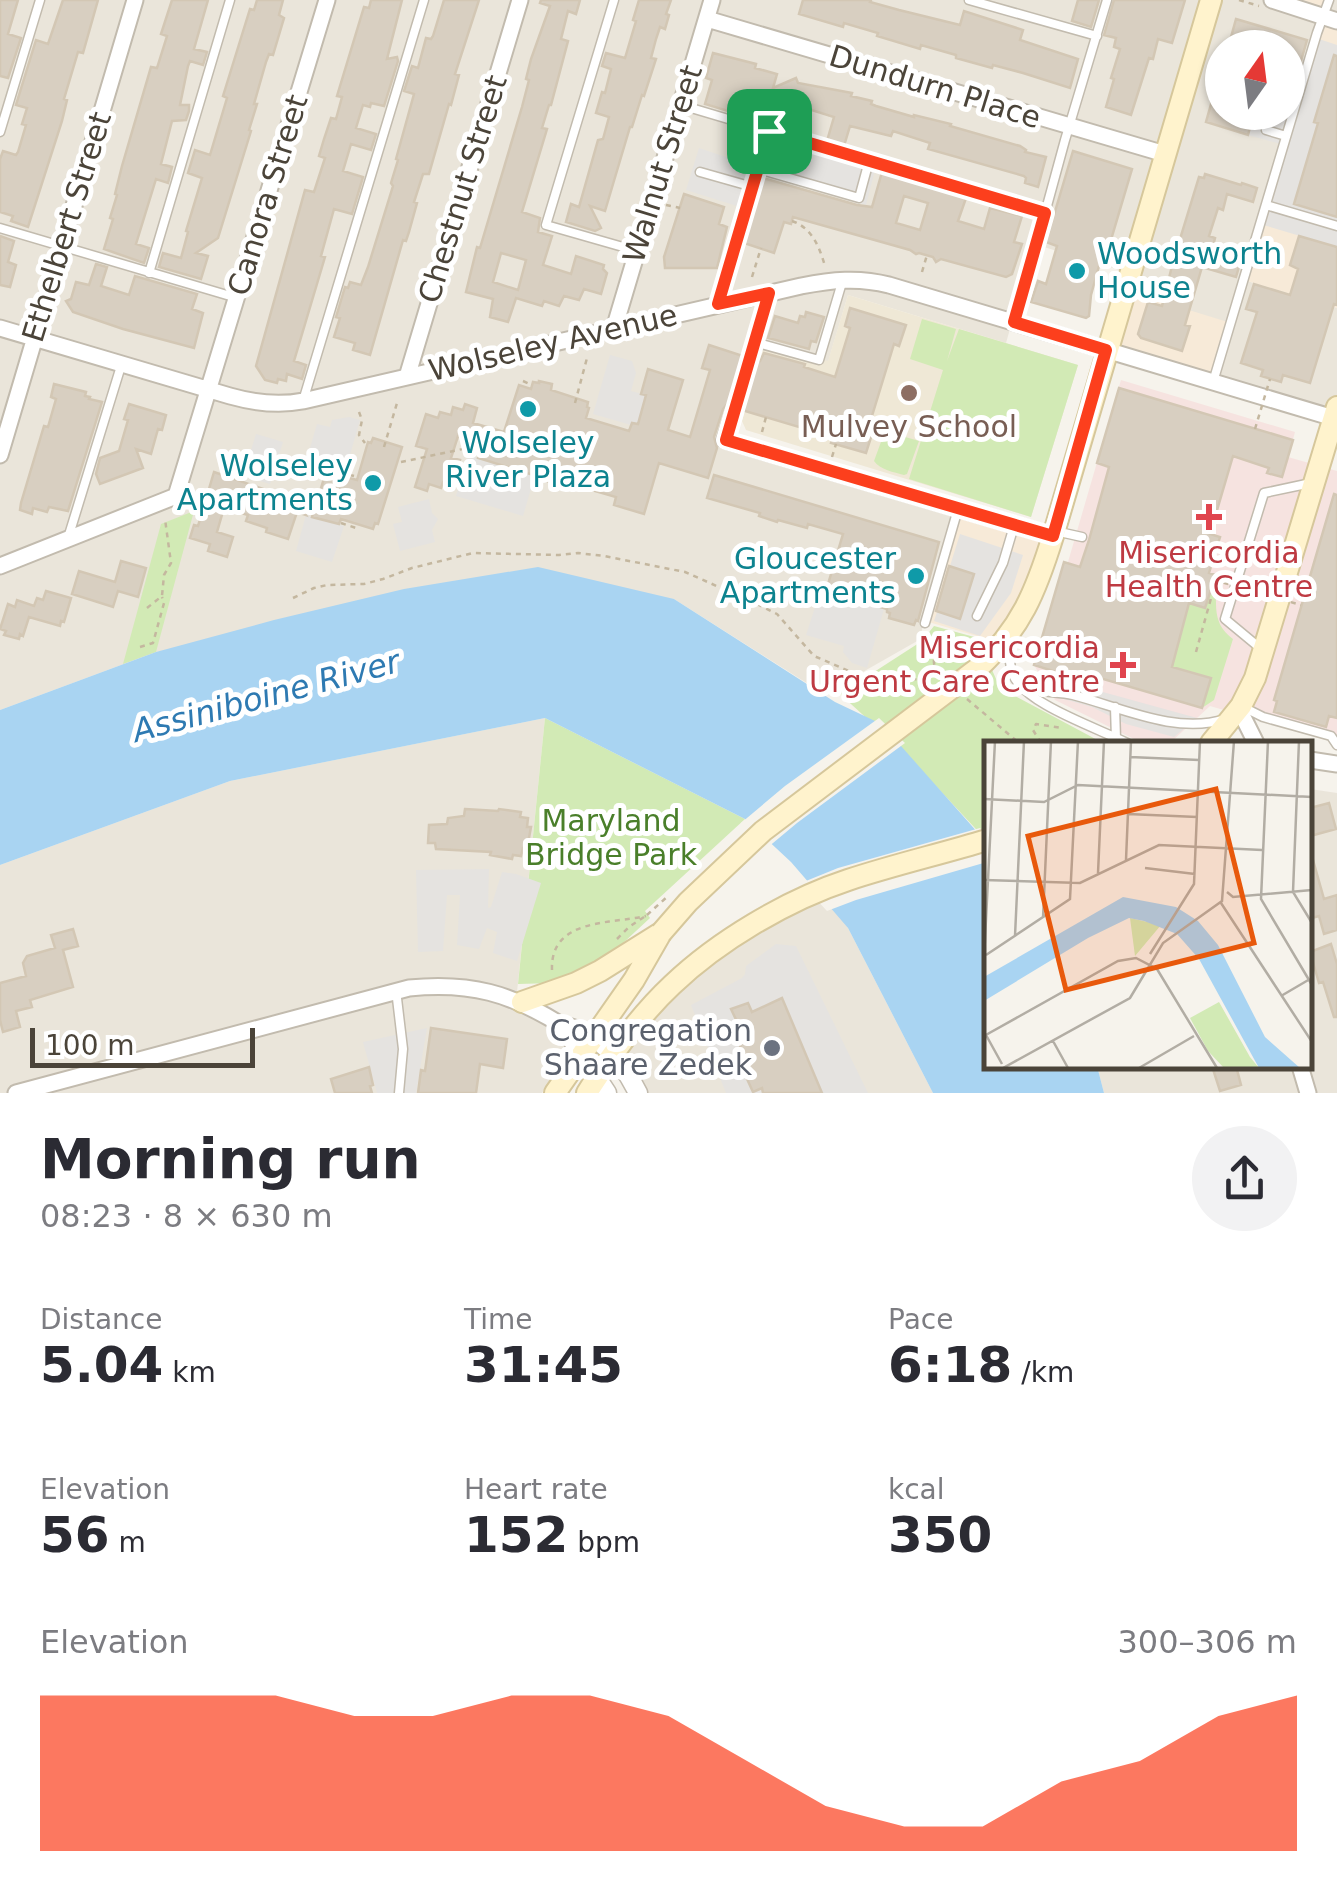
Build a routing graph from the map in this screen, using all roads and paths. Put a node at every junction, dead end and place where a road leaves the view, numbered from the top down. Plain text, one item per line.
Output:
1 (40, 0) edge
2 (135, 0) edge
3 (230, 0) edge
4 (327, 0) edge
5 (424, 0) edge
6 (520, 0) edge
7 (614, 0) edge
8 (712, 0) edge
9 (969, 0) edge
10 (1107, 0) edge
11 (1211, 0) edge
12 (1272, 0) edge
13 (1329, 0) edge
14 (706, 19) junction
15 (1330, 19) edge
16 (1097, 36) junction
17 (681, 105) junction
18 (1069, 127) junction
19 (1266, 130) dead end
20 (769, 131) junction
21 (0, 132) edge
22 (1286, 136) junction
23 (1165, 154) junction
24 (870, 160) junction
25 (758, 169) junction
26 (700, 172) dead end
27 (753, 187) junction
28 (1266, 205) junction
29 (1045, 213) junction
30 (792, 221) dead end
31 (1337, 226) edge
32 (0, 228) edge
33 (61, 246) junction
34 (760, 248) dead end
35 (638, 251) junction
36 (927, 255) dead end
37 (922, 272) dead end
38 (149, 274) junction
39 (752, 277) dead end
40 (836, 279) junction
41 (769, 293) junction
42 (237, 298) junction
43 (718, 304) junction
44 (1014, 322) junction
45 (0, 328) edge
46 (614, 329) junction
47 (34, 338) junction
48 (754, 342) junction
49 (1106, 350) junction
50 (587, 358) dead end
51 (121, 364) junction
52 (406, 377) junction
53 (1270, 378) dead end
54 (523, 382) dead end
55 (1213, 382) junction
56 (532, 384) dead end
57 (210, 390) junction
58 (304, 401) junction
59 (574, 403) dead end
60 (397, 404) dead end
61 (360, 412) dead end
62 (734, 412) joint
63 (1336, 415) edge
64 (766, 417) dead end
65 (1256, 429) dead end
66 (760, 438) dead end
67 (365, 443) dead end
68 (836, 444) dead end
69 (477, 446) dead end
70 (384, 447) dead end
71 (0, 455) edge
72 (831, 460) dead end
73 (401, 462) dead end
74 (332, 472) dead end
75 (354, 476) dead end
76 (1314, 483) junction
77 (958, 509) junction
78 (165, 519) dead end
79 (341, 523) dead end
80 (1014, 526) junction
81 (359, 529) dead end
82 (1054, 534) junction
83 (1082, 537) dead end
84 (68, 538) junction
85 (0, 566) edge
86 (162, 596) junction
87 (293, 598) dead end
88 (1301, 605) dead end
89 (147, 608) dead end
90 (978, 616) dead end
91 (925, 623) joint
92 (1008, 635) junction
93 (978, 644) dead end
94 (140, 647) dead end
95 (1264, 650) junction
96 (936, 652) junction
97 (1196, 652) dead end
98 (1020, 686) junction
99 (965, 697) dead end
100 (1115, 707) junction
101 (1238, 710) junction
102 (1070, 729) dead end
103 (1116, 740) edge
104 (1016, 741) edge
105 (1040, 741) edge
106 (1213, 741) edge
107 (1255, 741) edge
108 (1337, 745) edge
109 (1312, 760) edge
110 (1337, 764) edge
111 (984, 841) edge
112 (654, 924) junction
113 (553, 977) dead end
114 (396, 990) junction
115 (522, 1002) junction
116 (563, 1026) joint
117 (587, 1044) junction
118 (612, 1055) junction
119 (1301, 1068) edge
120 (598, 1087) edge
121 (16, 1093) edge
122 (400, 1093) edge
123 (555, 1093) edge
124 (638, 1093) edge
125 (1308, 1093) edge

1 - 21 lane
2 - 33 street, Ethelbert Street
3 - 38 lane
4 - 42 street, Canora Street
5 - 58 lane
6 - 52 street, Chestnut Street
7 - 35 lane
8 - 14 street, Walnut Street
9 - 16 lane
10 - 16 lane
11 - 23 main road
12 - 15 street
13 - 15 lane
14 - 17 street, Walnut Street
14 - 18 street, Dundurn Place
15 - 22 lane
16 - 18 lane
17 - 20 lane
17 - 35 street, Walnut Street
18 - 23 street, Dundurn Place
18 - 29 lane
19 - 22 lane
20 - 24 lane
20 - 25 lane
22 - 28 lane
23 - 49 main road
24 - 25 lane
24 - 29 lane
25 - 27 lane
26 - 27 lane
27 - 43 lane
28 - 31 lane
28 - 55 lane
29 - 44 lane
30 - 40 path
32 - 33 lane
33 - 38 lane
33 - 47 street, Ethelbert Street
34 - 39 path
35 - 46 street, Walnut Street
36 - 37 path
38 - 42 lane
40 - 41 street, Wolseley Avenue
40 - 44 street, Wolseley Avenue
40 - 48 lane
41 - 43 street, Wolseley Avenue
41 - 48 lane
42 - 57 street, Canora Street
43 - 46 street, Wolseley Avenue
44 - 49 street, Wolseley Avenue
45 - 47 street, Wolseley Avenue
46 - 52 street, Wolseley Avenue
47 - 51 street, Wolseley Avenue
47 - 71 street, Ethelbert Street
48 - 62 lane
49 - 55 street, Wolseley Avenue
49 - 82 main road
50 - 59 path
51 - 57 street, Wolseley Avenue
51 - 84 lane
52 - 58 street, Wolseley Avenue
53 - 65 path, bridge
54 - 56 path
55 - 63 street, Wolseley Avenue
57 - 58 street, Wolseley Avenue
57 - 84 street, Canora Street
60 - 70 path
61 - 67 path
62 - 77 street
63 - 76 main road
64 - 66 path
68 - 72 path
69 - 73 path
74 - 75 path
76 - 95 main road
76 - 95 lane
77 - 80 street
77 - 91 lane
78 - 86 path
79 - 81 path
80 - 82 street
80 - 90 lane
82 - 83 lane
82 - 92 main road
84 - 85 street
86 - 89 path
86 - 94 path
87 - 96 path
88 - 97 path, bridge
91 - 96 path
92 - 98 lane
92 - 112 main road, bridge
93 - 96 path
95 - 101 main road
98 - 100 lane
98 - 103 lane
99 - 104 path
100 - 101 lane
100 - 103 lane
101 - 106 main road
101 - 107 street
101 - 108 lane
102 - 105 path
109 - 110 street
111 - 118 main road
112 - 113 path
112 - 115 main road
112 - 117 main road
114 - 115 street
114 - 121 street
114 - 122 lane
115 - 116 street
116 - 117 street
117 - 118 street
117 - 120 street
117 - 123 main road
118 - 120 main road
118 - 124 street
119 - 125 street

